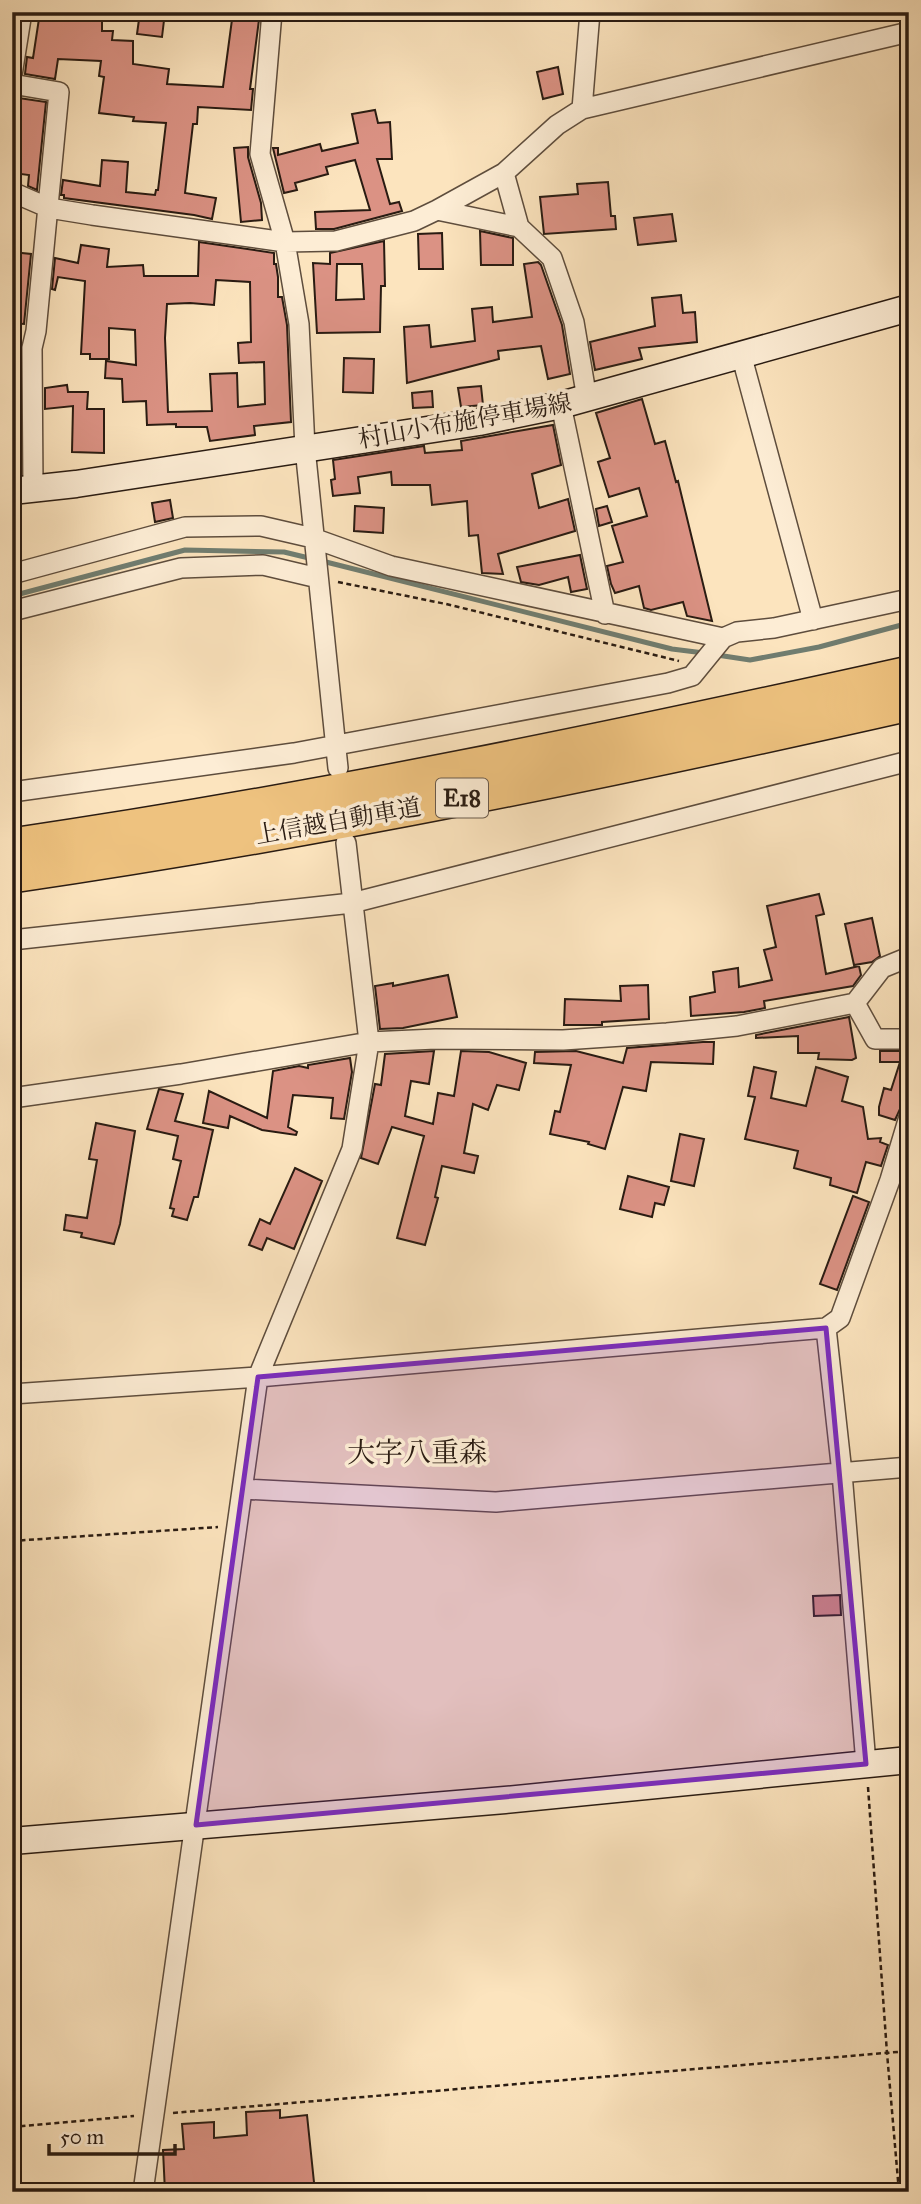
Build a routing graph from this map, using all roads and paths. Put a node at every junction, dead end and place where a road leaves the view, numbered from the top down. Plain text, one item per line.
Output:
1 (22, 12) edge
2 (272, 12) edge
3 (590, 12) edge
4 (909, 32) edge
5 (12, 75) edge
6 (12, 84) edge
7 (582, 109) junction
8 (503, 173) junction
9 (12, 192) edge
10 (49, 208) junction
11 (437, 210) junction
12 (519, 227) junction
13 (285, 242) junction
14 (909, 309) edge
15 (741, 354) junction
16 (587, 399) junction
17 (561, 405) junction
18 (305, 448) junction
19 (23, 490) edge
20 (313, 543) junction
21 (12, 574) edge
22 (317, 575) junction
23 (909, 599) edge
24 (12, 611) edge
25 (605, 614) junction
26 (813, 620) junction
27 (721, 641) junction
28 (702, 663) junction
29 (909, 674) edge
30 (909, 704) edge
31 (336, 745) junction
32 (909, 761) edge
33 (338, 768) dead end
34 (12, 792) edge
35 (346, 843) dead end
36 (12, 846) edge
37 (12, 875) edge
38 (352, 903) junction
39 (12, 940) edge
40 (909, 957) edge
41 (855, 1003) junction
42 (909, 1039) edge
43 (369, 1042) junction
44 (12, 1098) edge
45 (909, 1117) edge
46 (826, 1328) junction
47 (258, 1377) junction
48 (12, 1394) edge
49 (909, 1467) edge
50 (842, 1473) junction
51 (243, 1489) junction
52 (237, 1526) junction
53 (12, 1541) edge
54 (909, 1760) edge
55 (866, 1764) junction
56 (196, 1825) junction
57 (12, 1841) edge
58 (909, 2051) edge
59 (887, 2053) junction
60 (155, 2115) junction
61 (12, 2127) edge
62 (144, 2192) edge
63 (900, 2192) edge

1 - 5 street
2 - 13 street
3 - 7 street
4 - 7 street
6 - 10 street
7 - 8 street
8 - 11 street
8 - 12 street
9 - 10 street
10 - 13 street
10 - 19 street
11 - 12 street
11 - 13 street
12 - 16 street
13 - 18 street
14 - 15 main road, 村山小布施停車場線
15 - 16 main road, 村山小布施停車場線
15 - 26 street
16 - 17 main road, 村山小布施停車場線
17 - 18 main road, 村山小布施停車場線
17 - 25 street
18 - 19 main road, 村山小布施停車場線
18 - 20 street
20 - 21 street
20 - 22 street
20 - 25 street
22 - 24 street
22 - 28 path
22 - 31 street
23 - 26 street
25 - 27 street
26 - 27 street
27 - 28 street
28 - 31 street
29 - 36 highway, 上信越自動車道 / E18
30 - 37 highway, 上信越自動車道 / E18
31 - 33 street
31 - 34 street
32 - 38 street
35 - 38 street
38 - 39 street
38 - 43 street
40 - 41 street
41 - 42 street
41 - 43 street
43 - 44 street
43 - 47 street
45 - 46 street
46 - 47 street
46 - 50 street
47 - 48 street
47 - 51 street
49 - 50 street
50 - 51 street
50 - 55 street
51 - 52 street
52 - 53 path
52 - 56 street
54 - 55 main road
55 - 56 main road
55 - 59 path
56 - 57 main road
56 - 60 street
58 - 59 path
59 - 60 path
59 - 63 path
60 - 61 path
60 - 62 street

